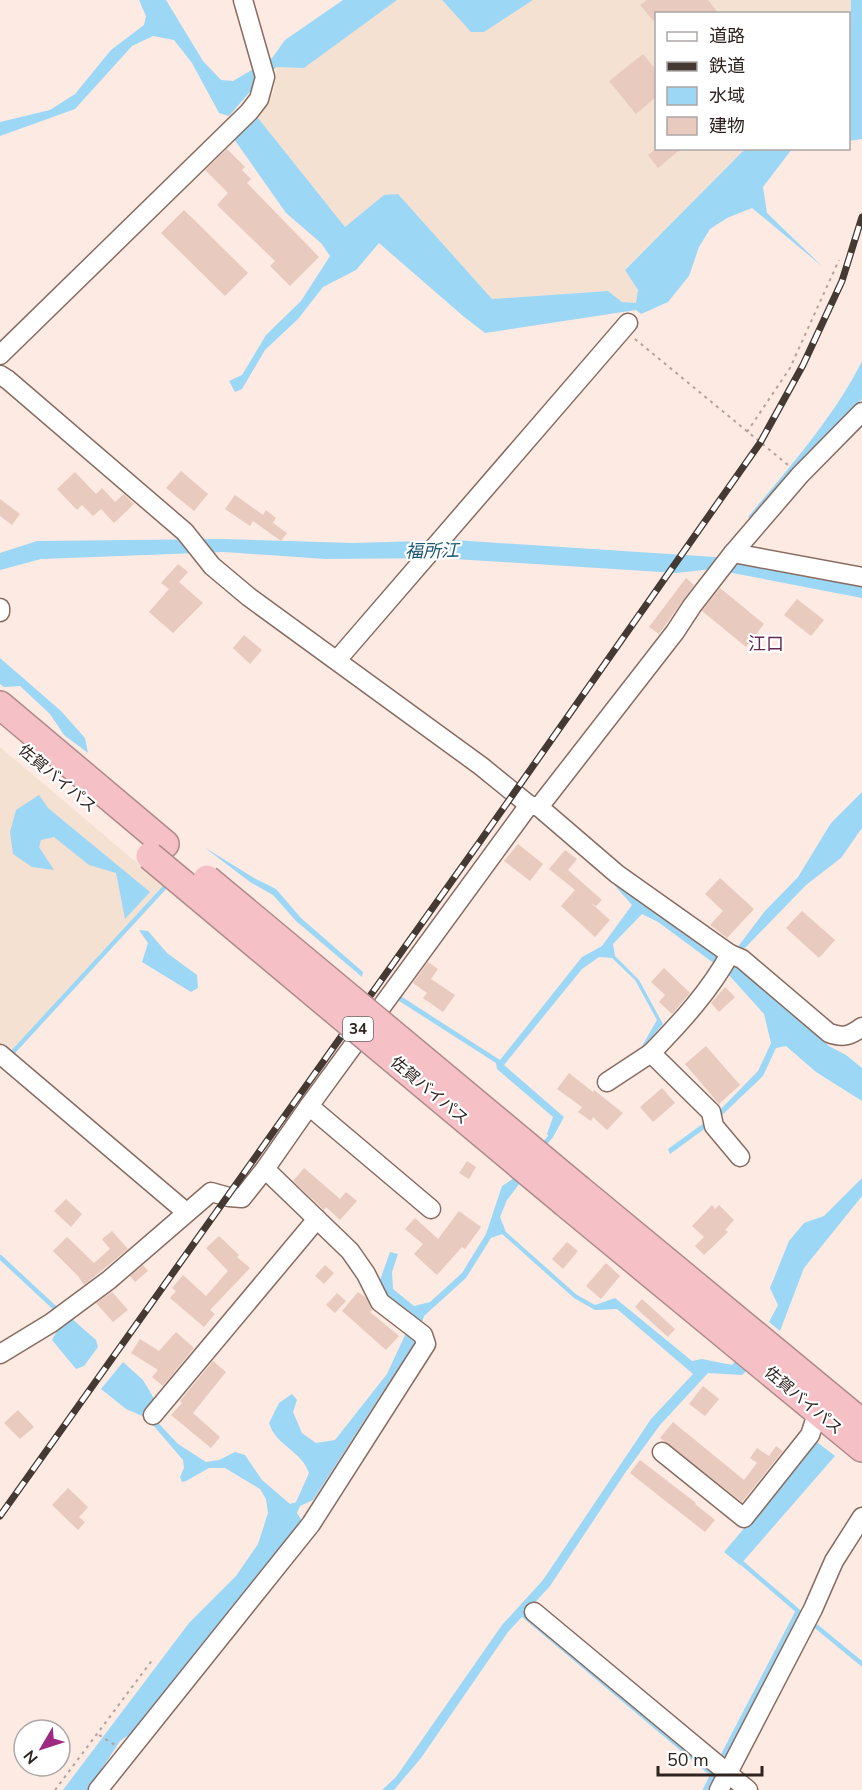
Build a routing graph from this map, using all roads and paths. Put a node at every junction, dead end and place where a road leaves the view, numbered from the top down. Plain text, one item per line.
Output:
1 (243, 0) edge
2 (839, 260) dead end
3 (628, 323) joint
4 (0, 355) edge
5 (0, 375) edge
6 (862, 412) edge
7 (747, 432) junction
8 (800, 475) junction
9 (733, 554) junction
10 (862, 577) edge
11 (337, 660) junction
12 (0, 705) edge
13 (0, 729) edge
14 (534, 806) junction
15 (158, 850) junction
16 (731, 960) junction
17 (862, 1028) edge
18 (651, 1053) junction
19 (0, 1054) edge
20 (607, 1082) dead end
21 (309, 1106) junction
22 (740, 1157) dead end
23 (265, 1169) junction
24 (572, 1196) junction
25 (431, 1209) dead end
26 (186, 1212) junction
27 (317, 1219) junction
28 (0, 1354) edge
29 (820, 1414) junction
30 (153, 1415) dead end
31 (862, 1423) edge
32 (862, 1448) edge
33 (662, 1452) dead end
34 (862, 1517) edge
35 (534, 1612) dead end
36 (153, 1659) dead end
37 (98, 1734) junction
38 (127, 1753) junction
39 (728, 1773) junction
40 (55, 1790) edge
41 (98, 1790) edge
42 (719, 1790) edge
43 (748, 1790) edge

1 - 4 street
2 - 7 path
3 - 7 path
3 - 11 street
5 - 11 street
6 - 8 street
7 - 8 path
8 - 9 street
9 - 10 street
9 - 14 street
11 - 14 street
12 - 15 highway, 佐賀バイパス / 34
13 - 15 highway, 佐賀バイパス / 34
14 - 16 street
14 - 21 street
15 - 24 highway, 佐賀バイパス / 34, bridge
16 - 17 street
16 - 18 street
18 - 20 street
18 - 22 street
19 - 26 street
21 - 23 street
21 - 25 street
23 - 26 street
23 - 27 street
24 - 29 highway, 佐賀バイパス / 34
24 - 31 highway, 佐賀バイパス / 34
26 - 28 street
27 - 30 street
27 - 38 street
29 - 32 highway, 佐賀バイパス / 34
29 - 33 street
34 - 39 street
35 - 39 street
36 - 37 path
37 - 38 path
37 - 40 path
38 - 41 street
39 - 42 street
39 - 43 street

